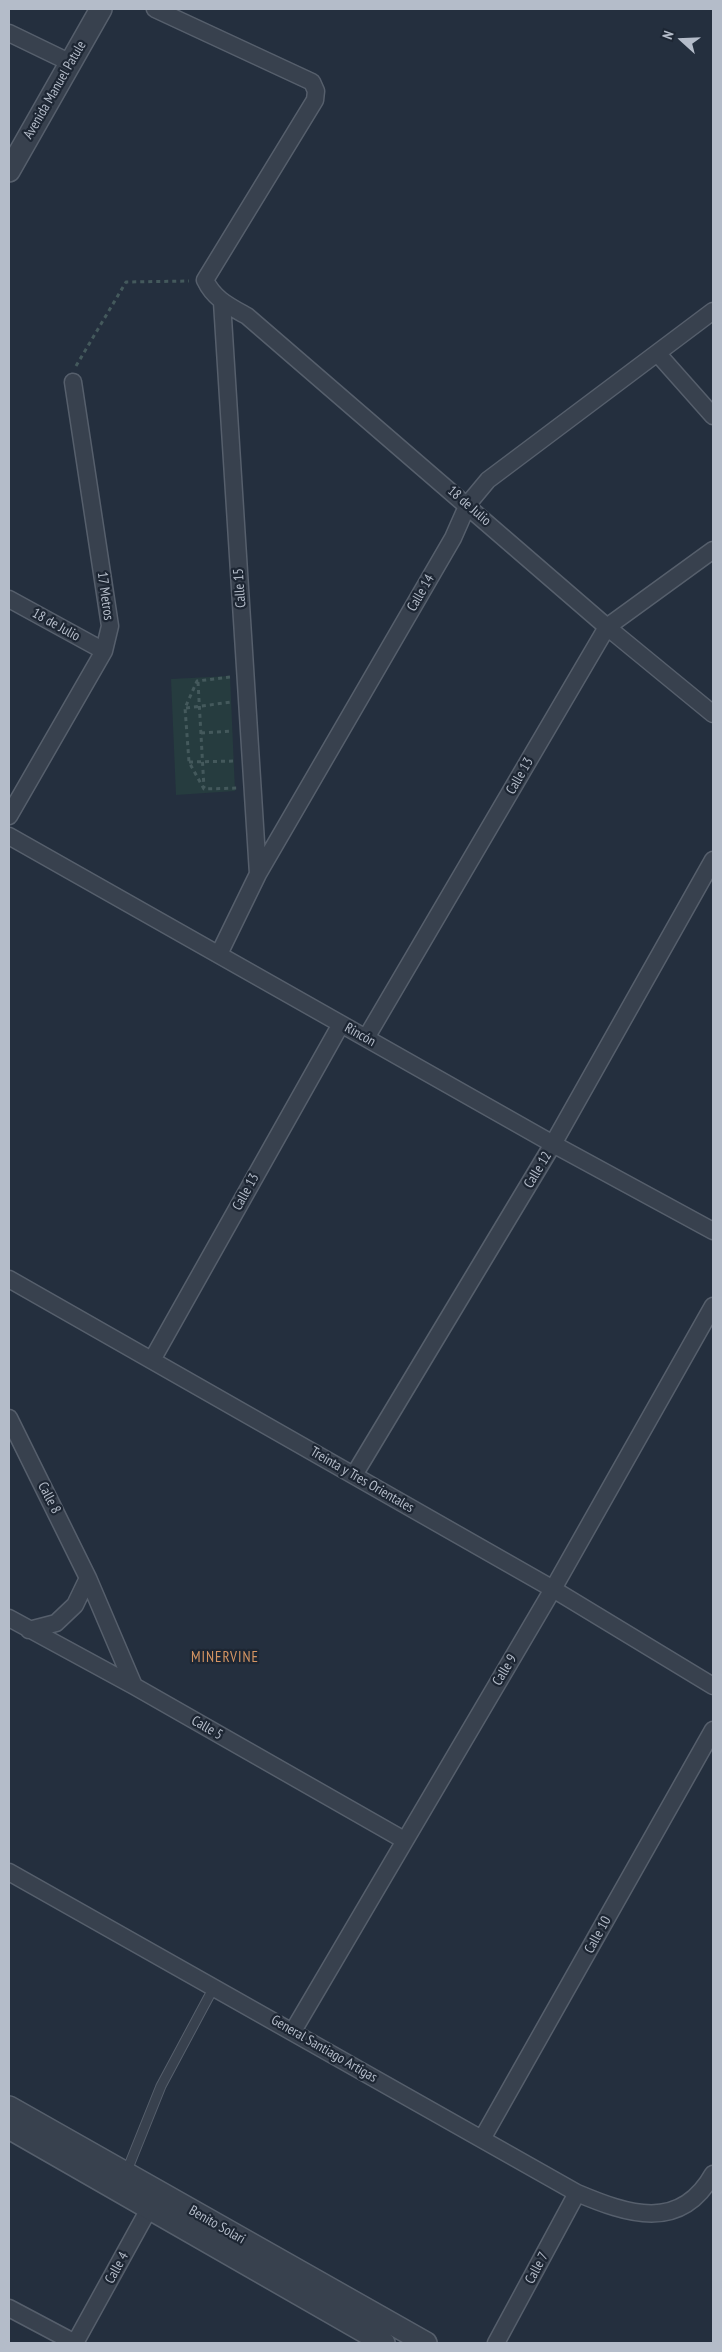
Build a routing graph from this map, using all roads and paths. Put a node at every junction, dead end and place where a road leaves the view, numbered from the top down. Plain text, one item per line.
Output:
1 (101, 9) edge
2 (156, 9) edge
3 (9, 33) edge
4 (71, 62) junction
5 (9, 171) edge
6 (205, 280) junction
7 (222, 302) junction
8 (713, 311) edge
9 (658, 354) junction
10 (73, 382) joint
11 (713, 416) edge
12 (468, 504) junction
13 (713, 550) edge
14 (9, 599) edge
15 (607, 627) junction
16 (104, 651) junction
17 (245, 676) junction
18 (198, 681) junction
19 (247, 700) junction
20 (199, 706) junction
21 (185, 708) junction
22 (713, 714) edge
23 (249, 730) junction
24 (200, 733) junction
25 (251, 760) junction
26 (188, 762) junction
27 (202, 762) junction
28 (253, 788) junction
29 (204, 789) junction
30 (9, 816) edge
31 (9, 836) edge
32 (713, 860) edge
33 (258, 874) junction
34 (219, 954) junction
35 (341, 1024) junction
36 (366, 1038) junction
37 (553, 1144) junction
38 (713, 1231) edge
39 (9, 1279) edge
40 (713, 1306) edge
41 (152, 1360) junction
42 (9, 1418) edge
43 (354, 1475) junction
44 (88, 1578) junction
45 (553, 1589) junction
46 (9, 1618) edge
47 (29, 1630) junction
48 (134, 1686) junction
49 (713, 1686) edge
50 (713, 1730) edge
51 (404, 1840) junction
52 (9, 1872) edge
53 (214, 1987) junction
54 (293, 2032) junction
55 (9, 2107) edge
56 (9, 2128) edge
57 (482, 2139) junction
58 (126, 2173) junction
59 (713, 2174) edge
60 (577, 2194) junction
61 (154, 2200) junction
62 (9, 2308) edge
63 (75, 2343) edge
64 (384, 2343) edge
65 (426, 2343) edge
66 (496, 2343) edge

1 - 4 street, Avenida Manuel Patule
2 - 6 street
3 - 4 street
4 - 5 street, Avenida Manuel Patule
6 - 7 street
6 - 10 path
7 - 12 street, 18 de Julio
7 - 17 street, Calle 15
8 - 9 street, Calle 14
9 - 11 street
9 - 12 street, Calle 14
10 - 16 street, 17 Metros
12 - 15 street, 18 de Julio
12 - 33 street, Calle 14
13 - 15 street, Calle 13
14 - 16 street, 18 de Julio
15 - 22 street, 18 de Julio
15 - 36 street, Calle 13
16 - 30 street, 17 Metros
17 - 18 path
17 - 19 street, Calle 15
18 - 20 path
18 - 21 path
19 - 20 path
19 - 23 street, Calle 15
20 - 21 path
20 - 24 path
21 - 26 path
23 - 24 path
23 - 25 street, Calle 15
24 - 27 path
25 - 27 path
25 - 28 street, Calle 15
26 - 27 path
26 - 29 path
27 - 29 path
28 - 29 path
28 - 33 street, Calle 15
31 - 34 street, Rincón
32 - 37 street, Calle 12
33 - 34 street, Calle 14
34 - 35 street, Rincón
35 - 36 street, Rincón
35 - 41 street, Calle 13
36 - 37 street, Rincón
37 - 38 street, Rincón
37 - 43 street, Calle 12
39 - 41 street, Treinta y Tres Orientales
40 - 45 street, Calle 9
41 - 43 street, Treinta y Tres Orientales
42 - 44 street, Calle 8
43 - 45 street, Treinta y Tres Orientales
44 - 47 street
44 - 48 street, Calle 8
45 - 49 street, Treinta y Tres Orientales
45 - 51 street, Calle 9
46 - 47 street, Calle 5
47 - 48 street, Calle 5
48 - 51 street, Calle 5
50 - 57 street, Calle 10
51 - 54 street, Calle 9
52 - 53 street, General Santiago Artigas
53 - 54 street, General Santiago Artigas
53 - 58 lane
54 - 57 street, General Santiago Artigas
55 - 58 street, Benito Solari
56 - 61 street, Benito Solari
57 - 60 street, General Santiago Artigas
58 - 61 street, Benito Solari
59 - 60 street, General Santiago Artigas
60 - 66 street, Calle 7
61 - 63 street, Calle 4
61 - 64 street, Benito Solari
61 - 65 street, Benito Solari
62 - 63 street

